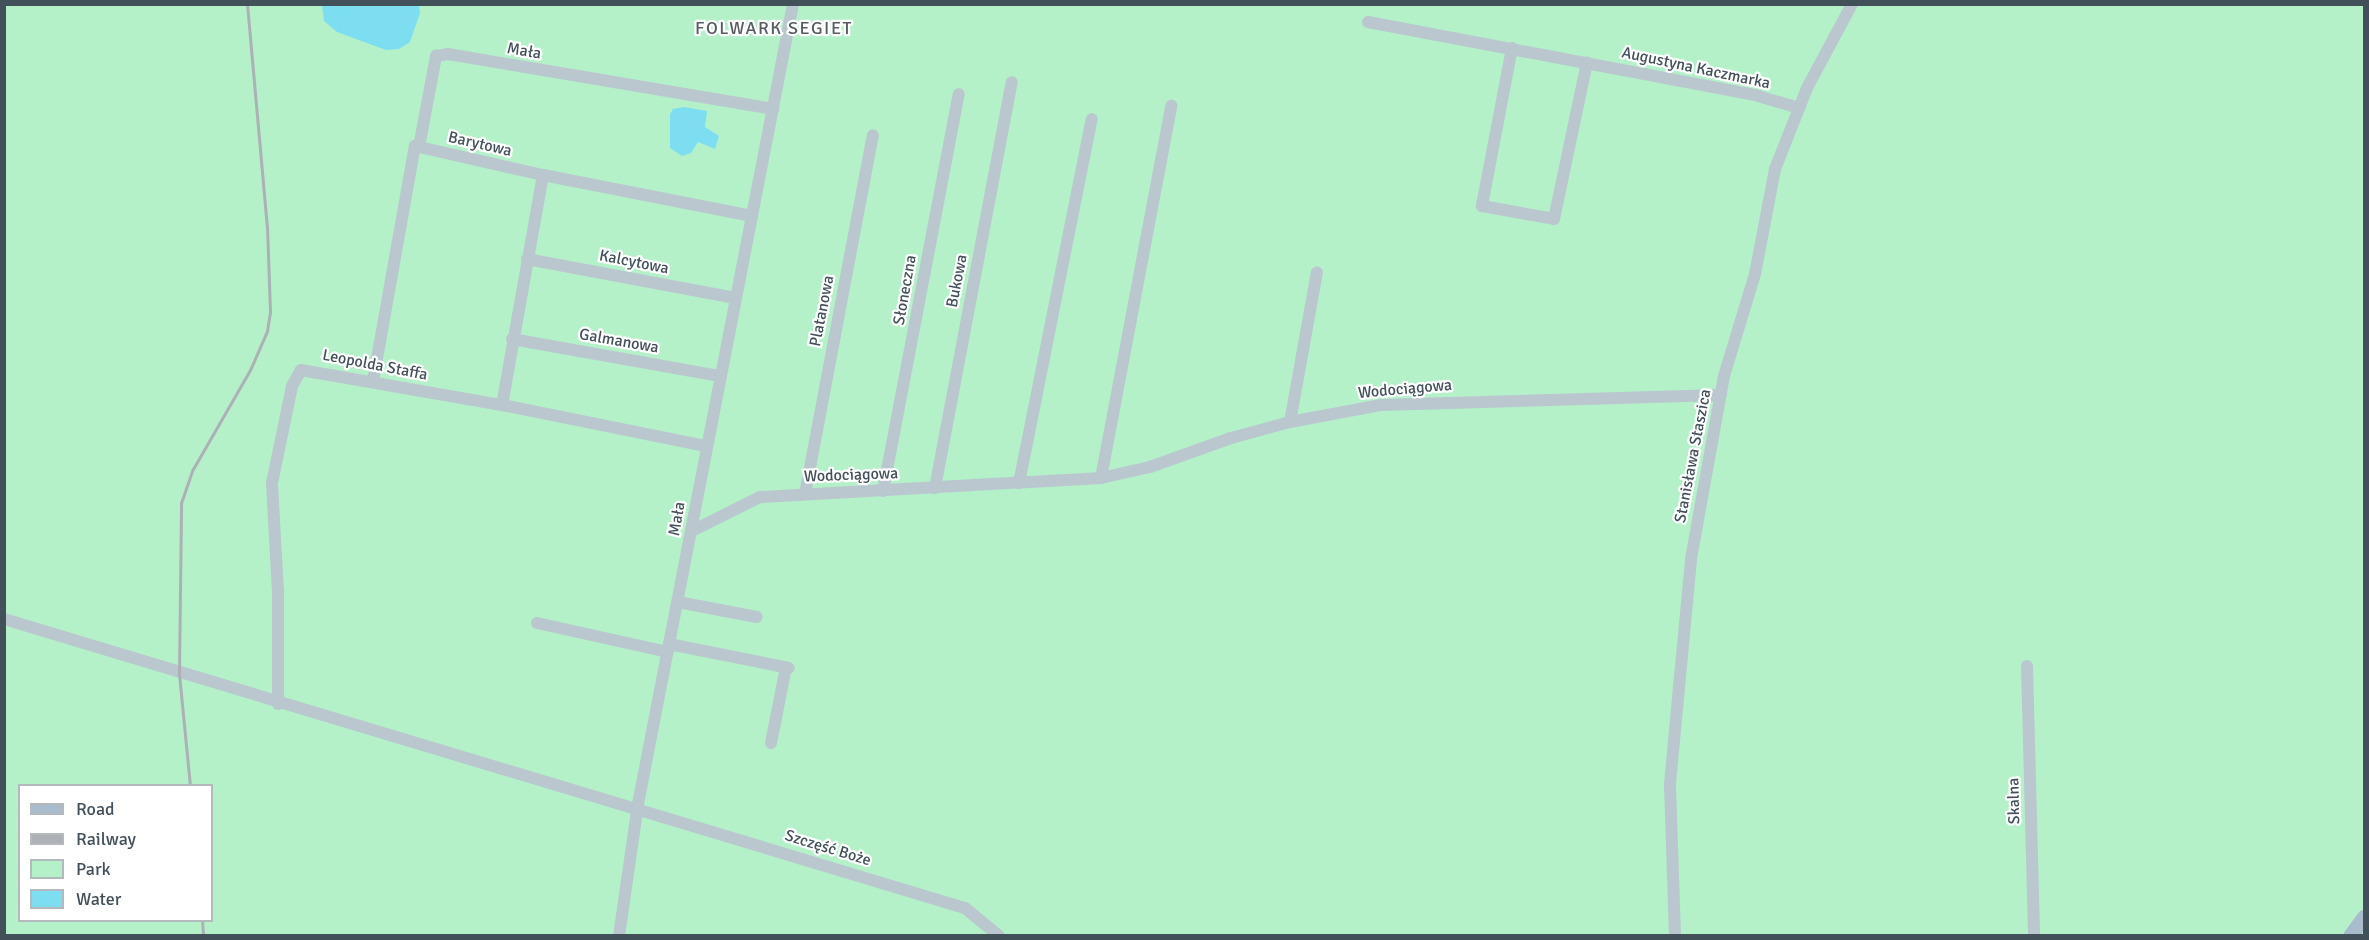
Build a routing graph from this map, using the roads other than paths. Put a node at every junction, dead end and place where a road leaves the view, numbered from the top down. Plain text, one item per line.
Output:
1 (793, 4) edge
2 (1852, 4) edge
3 (1368, 22) dead end
4 (1512, 48) junction
5 (1587, 62) junction
6 (1012, 82) dead end
7 (959, 94) dead end
8 (1171, 106) dead end
9 (1799, 108) junction
10 (773, 109) junction
11 (1092, 119) dead end
12 (873, 135) dead end
13 (419, 147) junction
14 (543, 175) junction
15 (752, 216) junction
16 (527, 259) junction
17 (1317, 272) dead end
18 (735, 298) junction
19 (512, 339) junction
20 (719, 376) junction
21 (373, 381) junction
22 (1721, 395) junction
23 (502, 405) junction
24 (1290, 422) junction
25 (705, 446) junction
26 (1101, 478) junction
27 (1019, 483) junction
28 (935, 488) junction
29 (883, 491) junction
30 (805, 494) junction
31 (692, 531) junction
32 (678, 602) junction
33 (757, 617) dead end
34 (4, 620) edge
35 (537, 623) dead end
36 (668, 648) junction
37 (2027, 666) dead end
38 (278, 704) junction
39 (771, 742) dead end
40 (639, 810) junction
41 (2364, 917) edge
42 (619, 936) edge
43 (999, 936) edge
44 (1675, 936) edge
45 (2034, 936) edge
46 (2350, 936) edge

1 - 10 street, Mała
2 - 9 street, Stanisława Staszica
3 - 4 street, Augustyna Kaczmarka
4 - 5 street, Augustyna Kaczmarka
4 - 5 street
5 - 9 street, Augustyna Kaczmarka
6 - 28 street, Bukowa
7 - 29 street, Słoneczna
8 - 26 street
9 - 22 street, Stanisława Staszica
10 - 13 street, Mała
10 - 15 street, Mała
11 - 27 street
12 - 30 street, Platanowa
13 - 14 street, Barytowa
13 - 21 street
14 - 15 street, Barytowa
14 - 16 street
15 - 18 street, Mała
16 - 18 street, Kalcytowa
16 - 19 street
17 - 24 street
18 - 20 street, Mała
19 - 20 street, Galmanowa
19 - 23 street
20 - 25 street, Mała
21 - 23 street, Leopolda Staffa
21 - 38 street, Leopolda Staffa
22 - 24 street, Wodociągowa
22 - 44 street, Stanisława Staszica
23 - 25 street, Leopolda Staffa
24 - 26 street, Wodociągowa
25 - 31 street, Mała
26 - 27 street, Wodociągowa
27 - 28 street, Wodociągowa
28 - 29 street, Wodociągowa
29 - 30 street, Wodociągowa
30 - 31 street, Wodociągowa
31 - 32 street, Mała
32 - 33 street
32 - 36 street, Mała
34 - 38 street
35 - 36 street
36 - 39 street
36 - 40 street, Mała
37 - 45 street, Skalna
38 - 40 street
40 - 42 street, Mała
40 - 43 street, Szczęść Boże
41 - 46 main road

